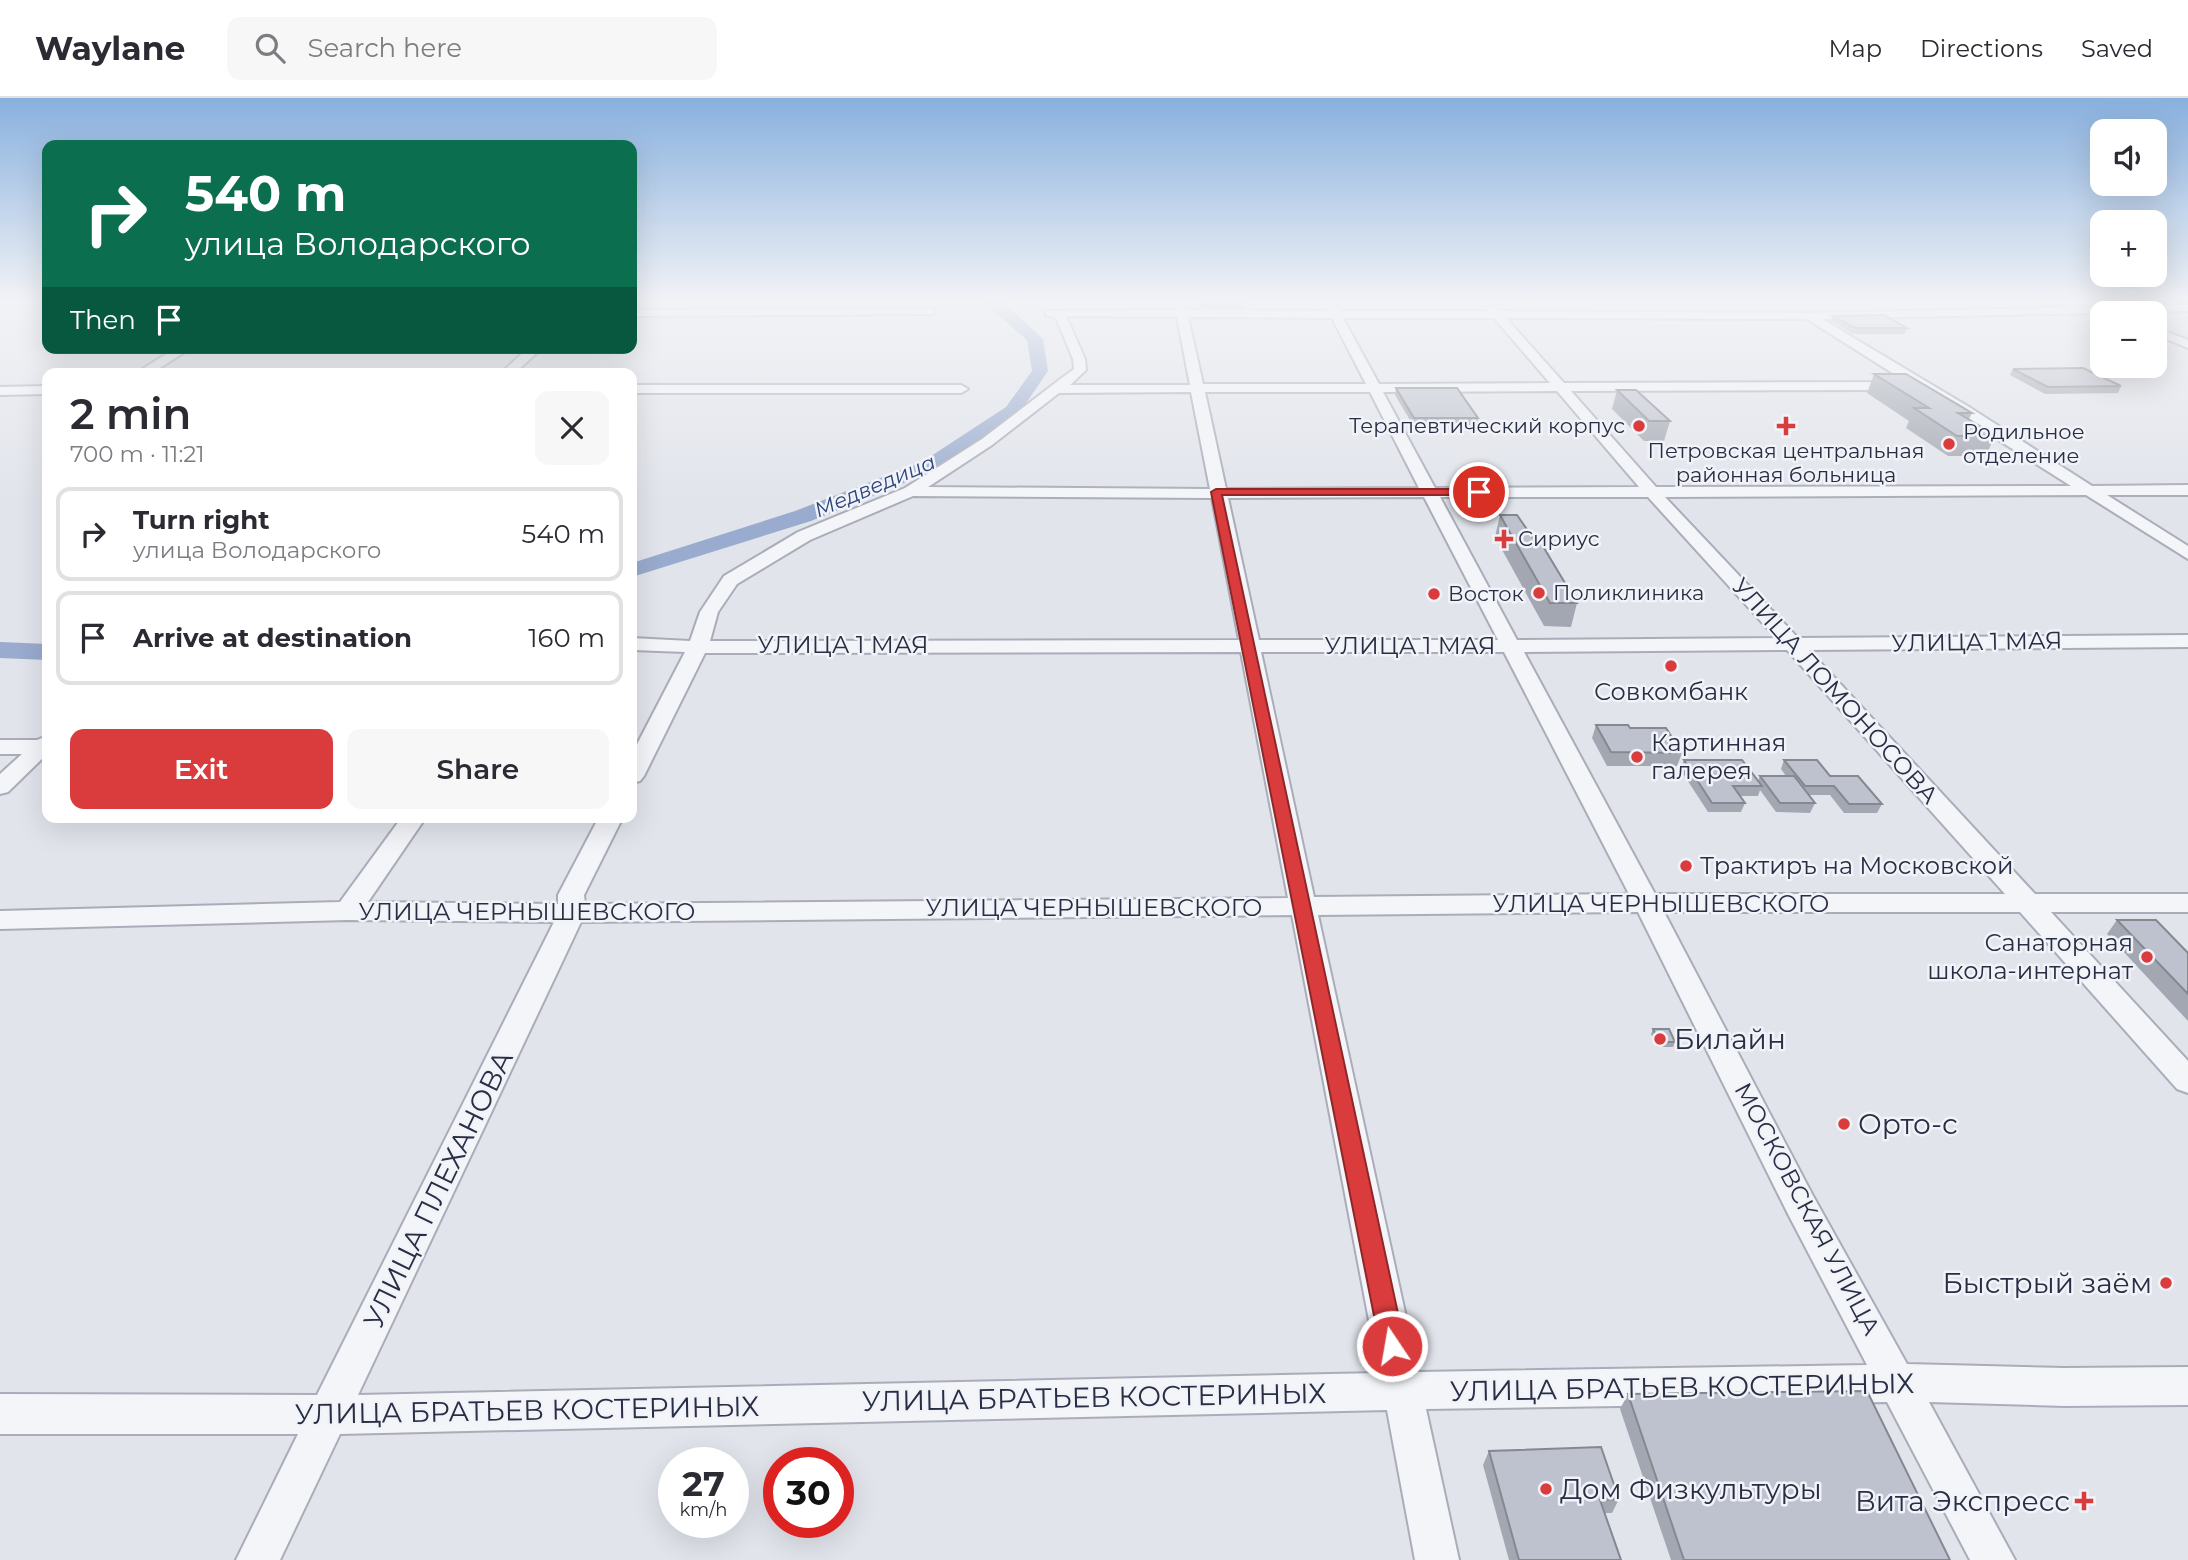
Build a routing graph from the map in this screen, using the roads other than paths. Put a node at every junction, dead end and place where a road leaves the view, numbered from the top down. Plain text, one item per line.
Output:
1 (1080, 368) edge
2 (1193, 368) edge
3 (1365, 368) edge
4 (1544, 368) edge
5 (1897, 368) edge
6 (1927, 386) junction
7 (1197, 388) junction
8 (1562, 388) junction
9 (637, 389) edge
10 (961, 389) dead end
11 (1054, 389) junction
12 (1376, 389) junction
13 (42, 390) edge
14 (0, 391) edge
15 (2188, 490) edge
16 (911, 491) junction
17 (2090, 491) junction
18 (1216, 492) junction
19 (1431, 492) junction
20 (1653, 493) junction
21 (2188, 554) edge
22 (2188, 640) edge
23 (637, 644) edge
24 (1792, 644) junction
25 (1248, 645) junction
26 (1511, 646) junction
27 (698, 647) junction
28 (42, 745) edge
29 (0, 747) edge
30 (42, 748) edge
31 (637, 766) edge
32 (0, 787) edge
33 (410, 823) edge
34 (608, 823) edge
35 (1646, 903) junction
36 (2026, 903) junction
37 (2188, 903) edge
38 (1302, 906) junction
39 (348, 912) junction
40 (572, 913) junction
41 (0, 920) edge
42 (2188, 1081) edge
43 (1900, 1384) junction
44 (2188, 1386) edge
45 (1402, 1390) junction
46 (0, 1414) edge
47 (328, 1415) junction
48 (258, 1560) edge
49 (1437, 1560) edge
50 (1993, 1560) edge

1 - 11 street
2 - 7 street
3 - 12 street, МОСКОВСКАЯ УЛИЦА
4 - 8 street, УЛИЦА ЛОМОНОСОВА
5 - 6 street
6 - 8 street
6 - 17 street
7 - 11 street
7 - 12 street
7 - 18 street
8 - 12 street
8 - 20 street, УЛИЦА ЛОМОНОСОВА
9 - 10 street
11 - 16 street
12 - 19 street, МОСКОВСКАЯ УЛИЦА
13 - 14 street
15 - 17 street
16 - 18 street
16 - 27 street
17 - 20 street
17 - 21 street
18 - 19 street
18 - 25 street
19 - 20 street
19 - 26 street, МОСКОВСКАЯ УЛИЦА
20 - 24 street, УЛИЦА ЛОМОНОСОВА
22 - 24 street, УЛИЦА 1 МАЯ
23 - 27 street, УЛИЦА 1 МАЯ
24 - 26 street, УЛИЦА 1 МАЯ
24 - 36 street, УЛИЦА ЛОМОНОСОВА
25 - 26 street, УЛИЦА 1 МАЯ
25 - 27 street, УЛИЦА 1 МАЯ
25 - 38 street
26 - 35 street, МОСКОВСКАЯ УЛИЦА
27 - 31 street
28 - 29 street
30 - 32 street
33 - 39 street
34 - 40 street, УЛИЦА ПЛЕХАНОВА
35 - 36 street, УЛИЦА ЧЕРНЫШЕВСКОГО
35 - 38 street, УЛИЦА ЧЕРНЫШЕВСКОГО
35 - 43 street, МОСКОВСКАЯ УЛИЦА
36 - 37 street, УЛИЦА ЧЕРНЫШЕВСКОГО
36 - 42 street, УЛИЦА ЛОМОНОСОВА
38 - 40 street, УЛИЦА ЧЕРНЫШЕВСКОГО
38 - 45 street
39 - 40 street, УЛИЦА ЧЕРНЫШЕВСКОГО
39 - 41 street, УЛИЦА ЧЕРНЫШЕВСКОГО
40 - 47 street, УЛИЦА ПЛЕХАНОВА
43 - 44 street, УЛИЦА БРАТЬЕВ КОСТЕРИНЫХ
43 - 45 street, УЛИЦА БРАТЬЕВ КОСТЕРИНЫХ
43 - 50 street, МОСКОВСКАЯ УЛИЦА
45 - 47 street, УЛИЦА БРАТЬЕВ КОСТЕРИНЫХ
45 - 49 street
46 - 47 street, УЛИЦА БРАТЬЕВ КОСТЕРИНЫХ
47 - 48 street, УЛИЦА ПЛЕХАНОВА

